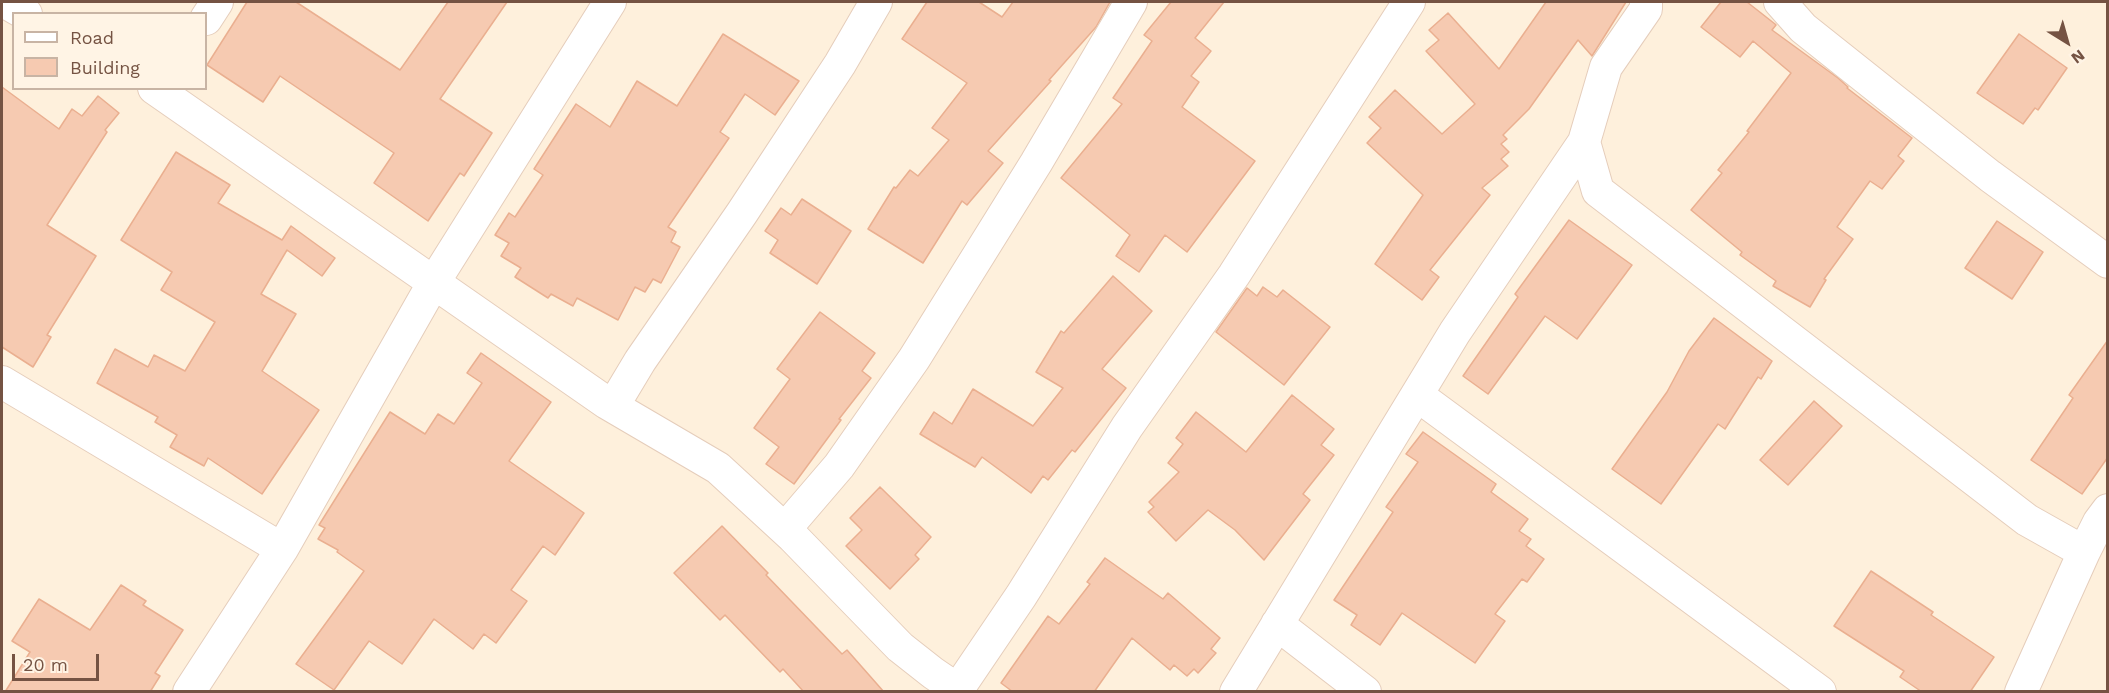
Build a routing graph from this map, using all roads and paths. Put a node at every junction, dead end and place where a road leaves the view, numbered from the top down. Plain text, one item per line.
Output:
1 (5, 2) edge
2 (217, 2) edge
3 (610, 2) edge
4 (876, 2) edge
5 (1131, 2) edge
6 (1408, 2) edge
7 (1780, 2) edge
8 (1649, 4) edge
9 (22, 12) edge
10 (207, 18) edge
11 (161, 90) edge
12 (1584, 142) junction
13 (2108, 262) edge
14 (434, 282) junction
15 (2, 382) edge
16 (1417, 395) junction
17 (613, 406) junction
18 (2108, 510) edge
19 (785, 530) junction
20 (282, 549) junction
21 (2084, 552) junction
22 (1277, 624) junction
23 (960, 690) edge
24 (189, 692) edge
25 (1236, 692) edge
26 (1365, 692) edge
27 (1820, 692) edge
28 (2021, 692) edge

1 - 9 street
2 - 10 street
3 - 14 street
4 - 17 street
5 - 19 street
6 - 23 street
7 - 13 street
8 - 12 street
11 - 14 street
12 - 16 street
12 - 21 street
14 - 17 street
14 - 20 street
15 - 20 street
16 - 22 street
16 - 27 street
17 - 19 street
18 - 21 street
19 - 23 street
20 - 24 street
21 - 28 street
22 - 25 street
22 - 26 street

